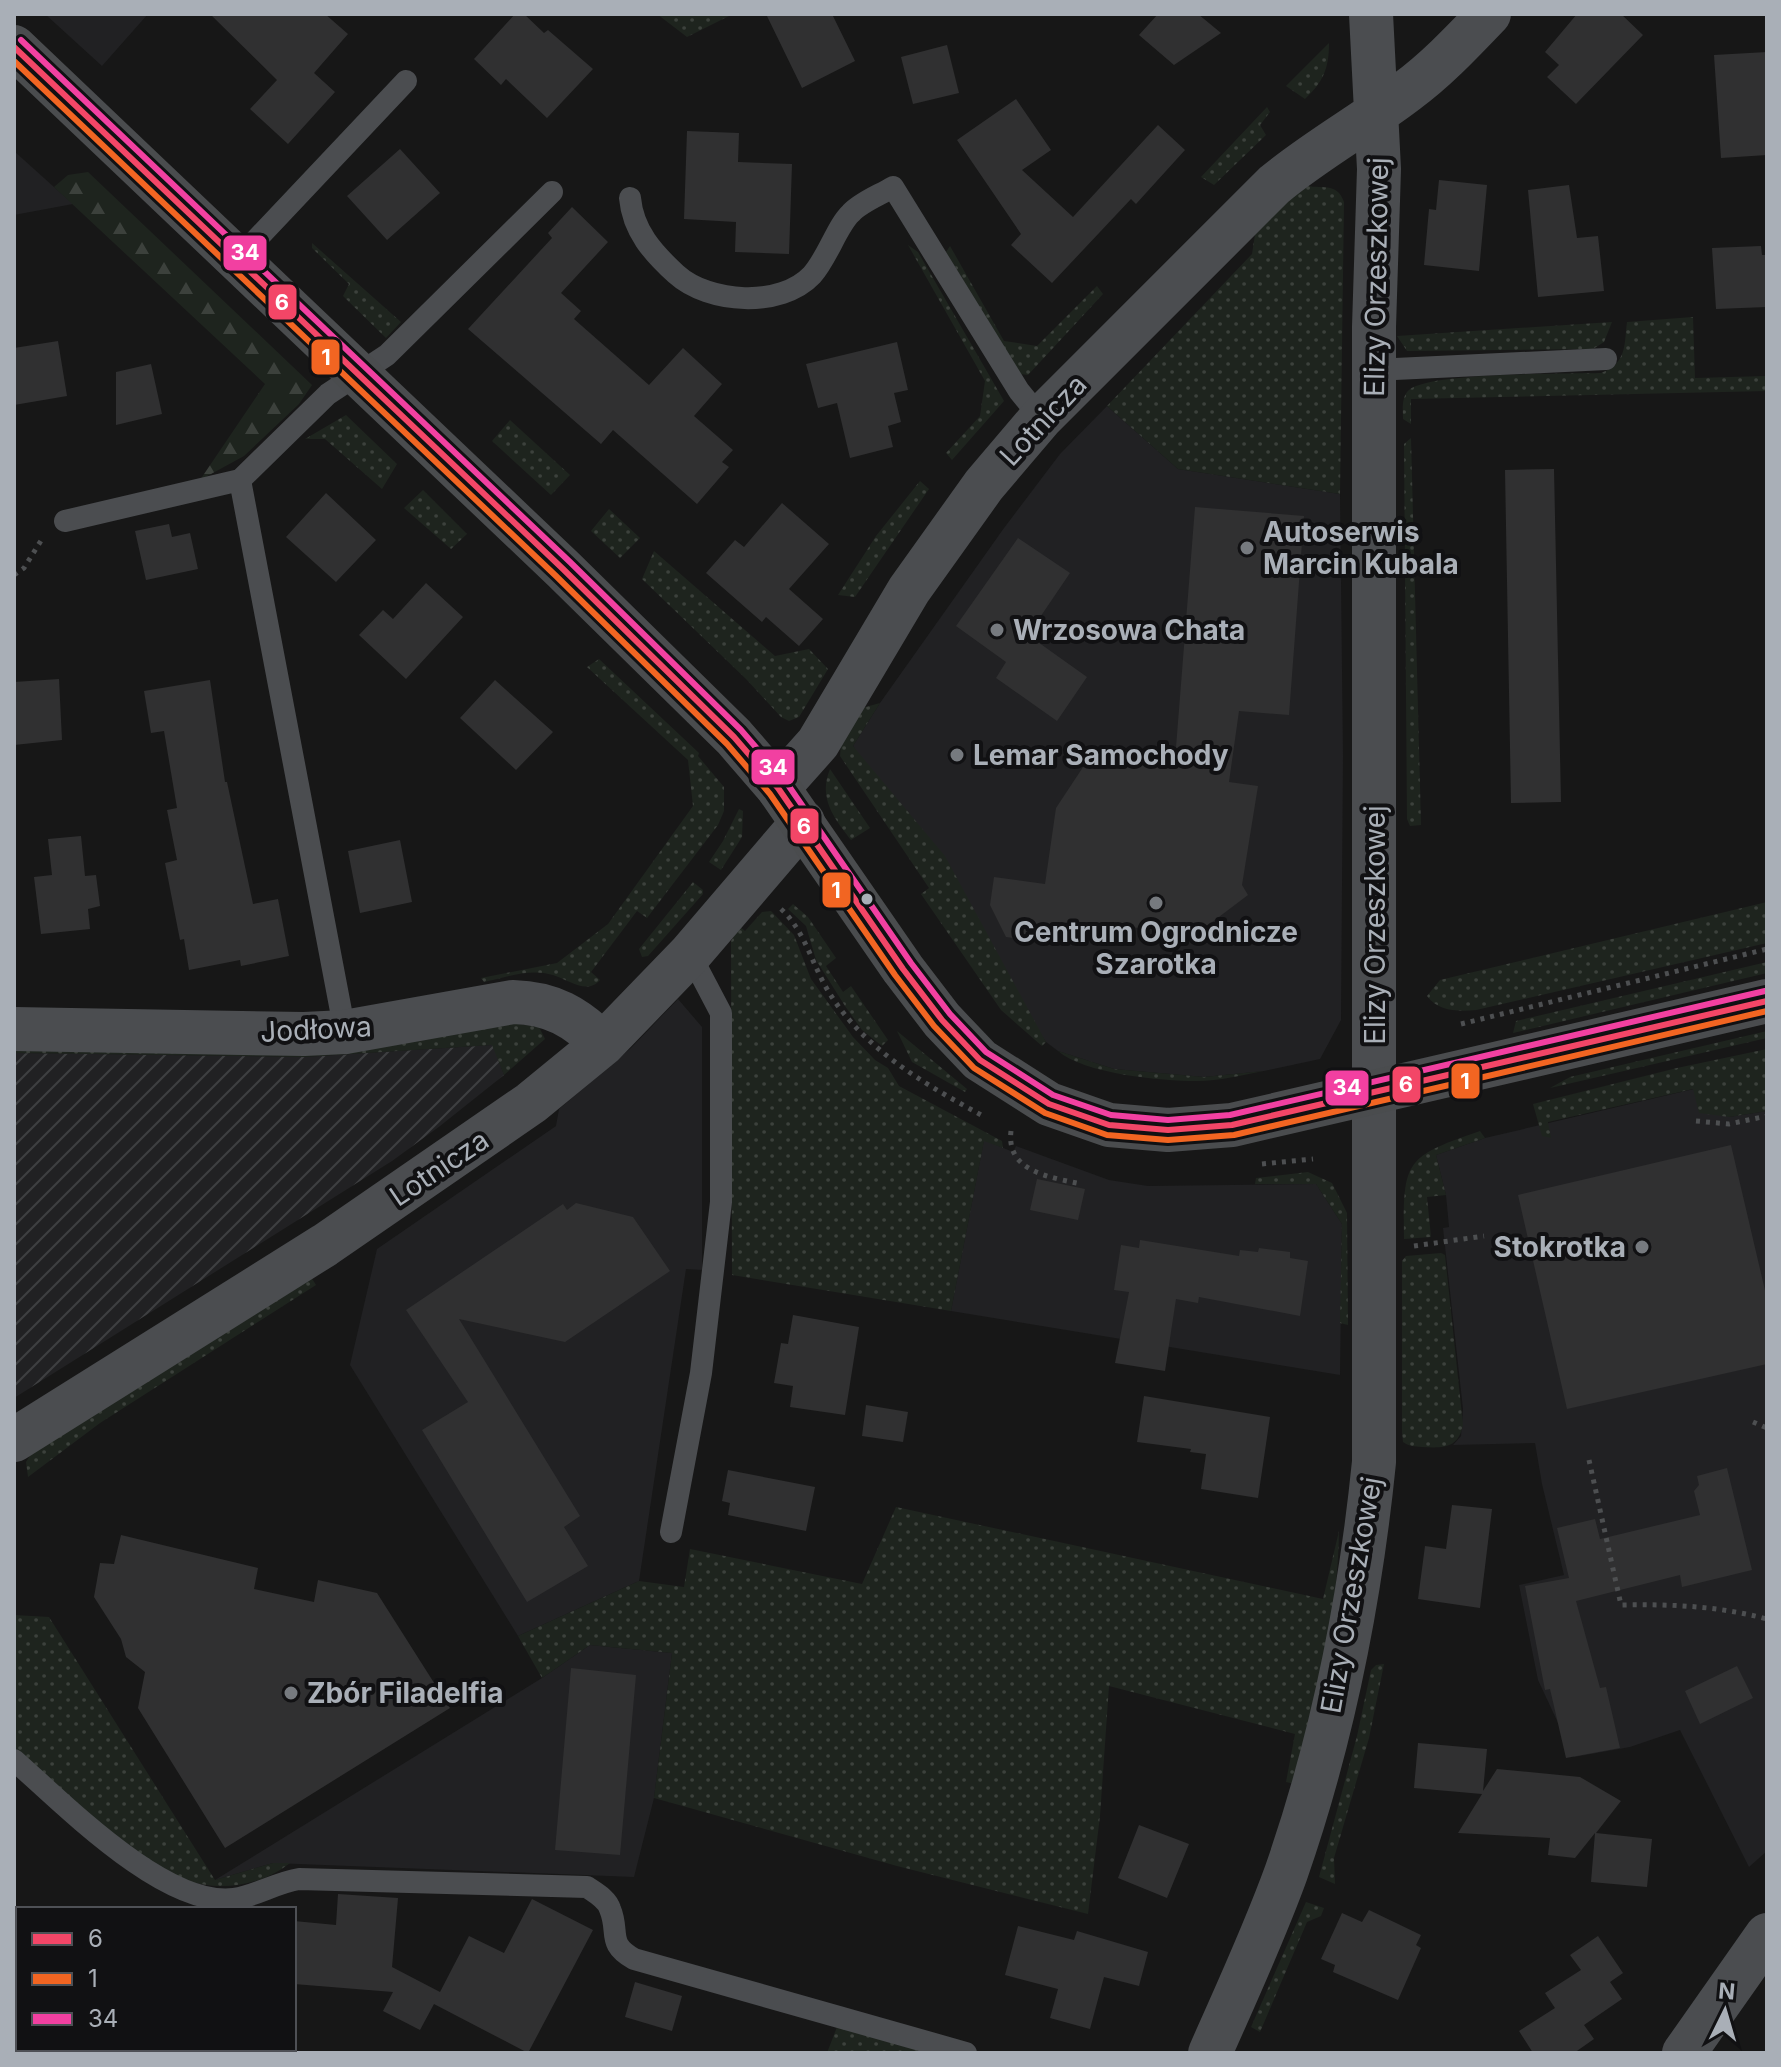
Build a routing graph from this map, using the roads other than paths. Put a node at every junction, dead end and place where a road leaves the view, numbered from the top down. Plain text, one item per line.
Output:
1 (1371, 14) edge
2 (1489, 14) edge
3 (14, 47) edge
4 (406, 81) dead end
5 (1377, 112) junction
6 (552, 192) dead end
7 (630, 198) dead end
8 (237, 260) junction
9 (1606, 359) dead end
10 (1374, 370) junction
11 (358, 373) junction
12 (1041, 418) junction
13 (240, 480) junction
14 (65, 521) road end
15 (791, 805) junction
16 (690, 954) junction
17 (1767, 1001) edge
18 (14, 1029) edge
19 (345, 1032) junction
20 (603, 1044) junction
21 (1375, 1094) junction
22 (14, 1440) edge
23 (671, 1532) dead end
24 (14, 1760) edge
25 (1767, 1935) edge
26 (966, 2053) edge
27 (1210, 2053) edge
28 (1684, 2053) edge

1 - 5 street, Elizy Orzeszkowej
2 - 5 street
3 - 8 street
4 - 8 lane
5 - 10 street, Elizy Orzeszkowej
5 - 12 street, Lotnicza
6 - 11 lane
7 - 12 lane
8 - 11 street
9 - 10 lane
10 - 21 street, Elizy Orzeszkowej
11 - 13 lane
11 - 15 street
12 - 15 street, Lotnicza
13 - 14 lane
13 - 19 lane
15 - 16 street, Lotnicza
15 - 21 street
16 - 20 street, Lotnicza
16 - 23 lane
17 - 21 street
18 - 19 street, Jodłowa
19 - 20 street, Jodłowa
20 - 22 street, Lotnicza
21 - 27 street, Elizy Orzeszkowej
24 - 26 lane
25 - 28 street

